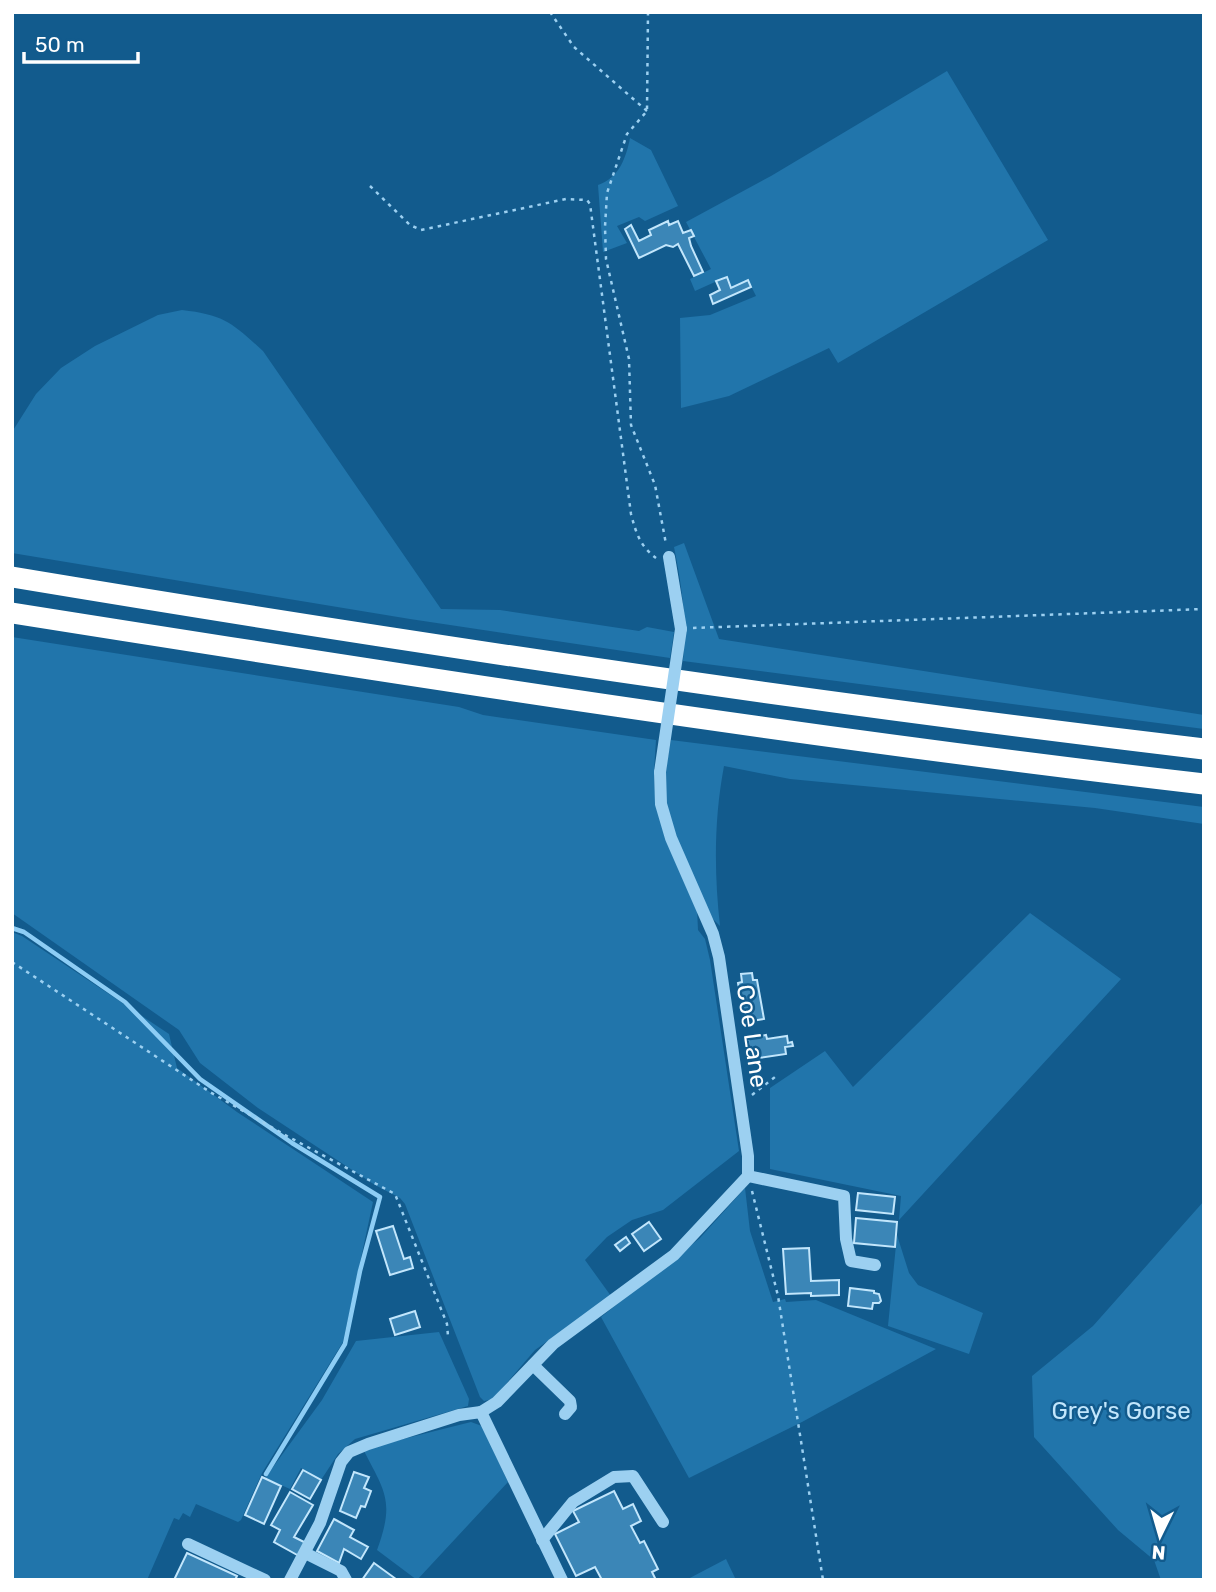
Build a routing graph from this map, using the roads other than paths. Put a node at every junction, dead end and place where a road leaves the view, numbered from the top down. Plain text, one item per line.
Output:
1 (669, 559) road end
2 (12, 576) edge
3 (12, 612) edge
4 (1204, 749) edge
5 (1204, 784) edge
6 (748, 1176) junction
7 (875, 1265) dead end
8 (533, 1365) junction
9 (481, 1412) junction
10 (565, 1414) dead end
11 (663, 1522) dead end
12 (542, 1540) junction
13 (188, 1544) dead end
14 (305, 1553) junction
15 (265, 1580) edge
16 (290, 1580) edge
17 (346, 1580) edge
18 (562, 1580) edge

1 - 6 street, Coe Lane, bridge
2 - 4 highway
3 - 5 highway
6 - 7 street
6 - 8 street
8 - 9 street
8 - 10 street
9 - 12 street
9 - 14 street
11 - 12 street
12 - 18 street
13 - 15 street
14 - 16 street
14 - 17 street

